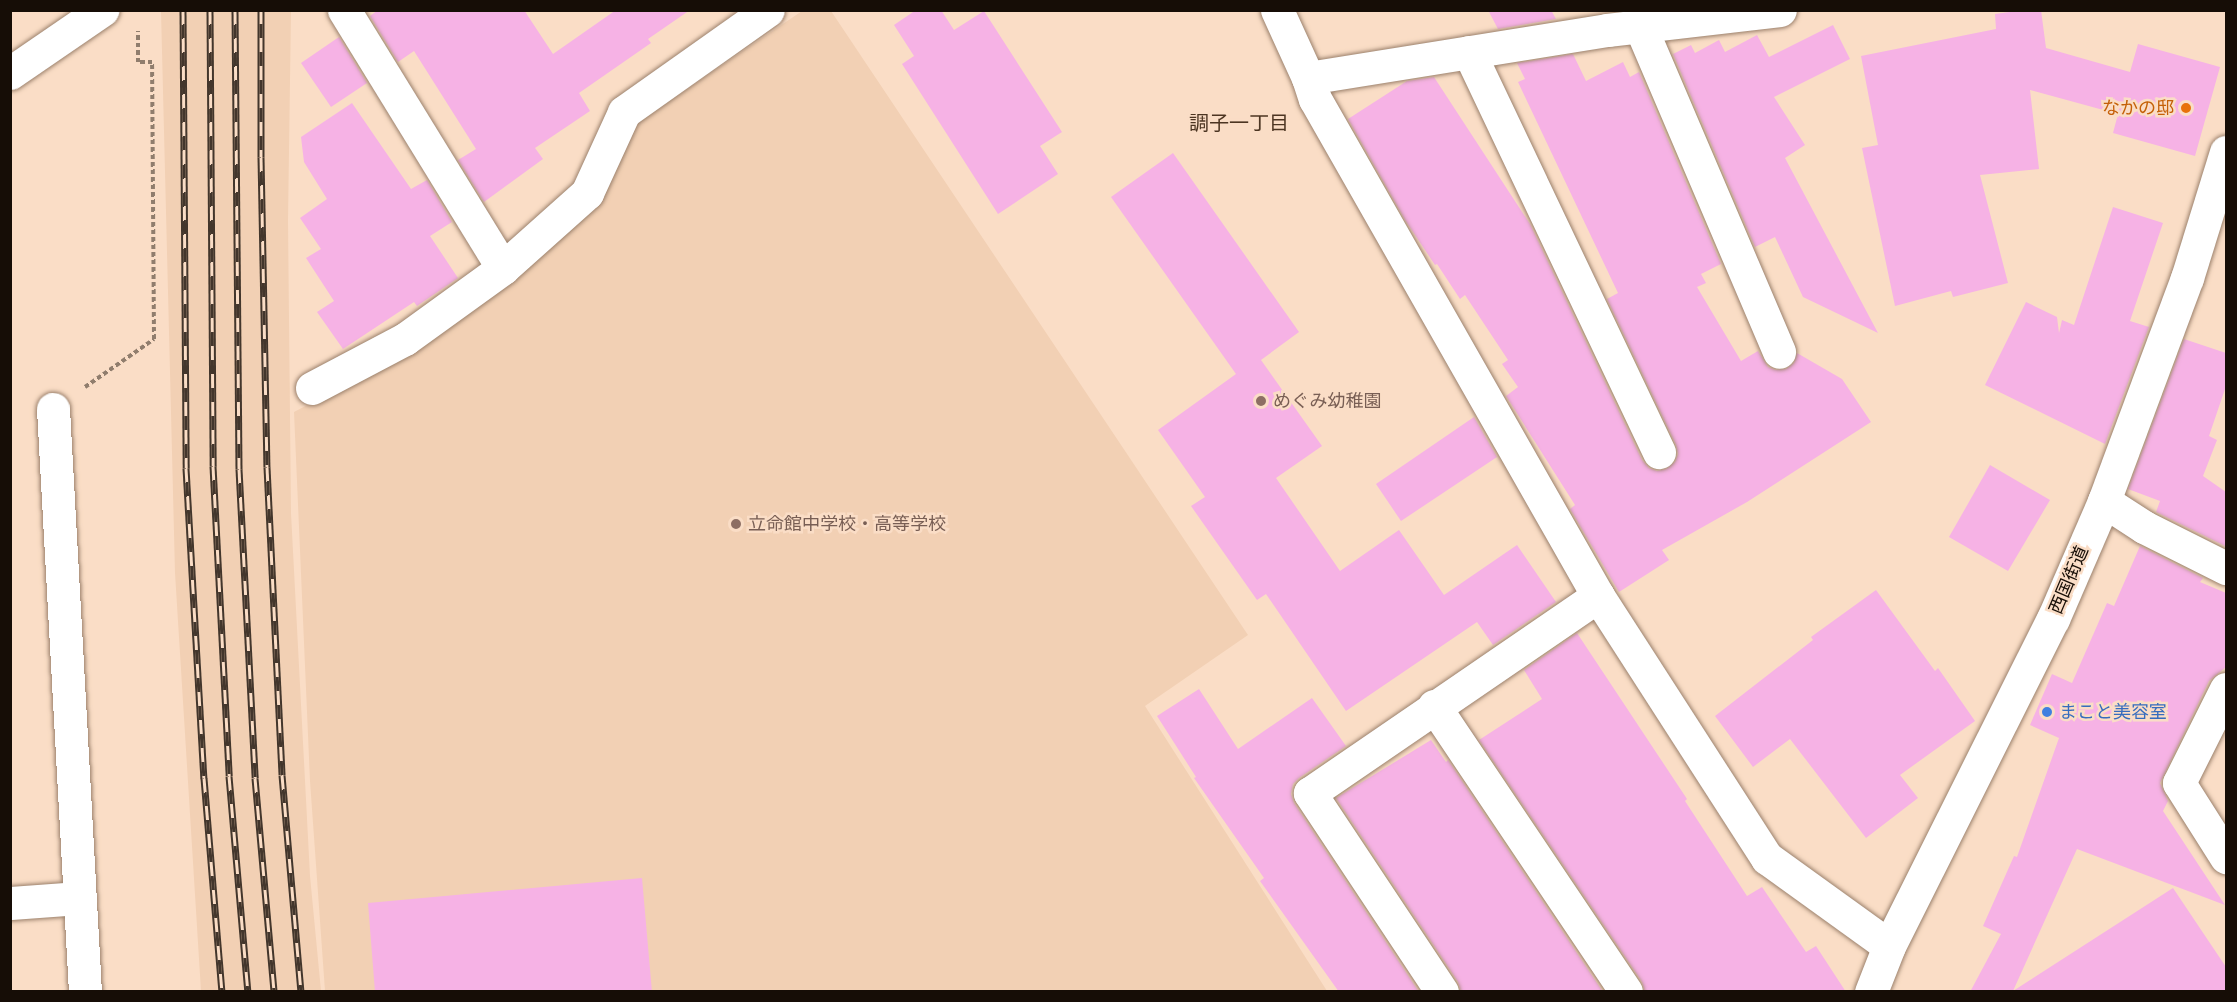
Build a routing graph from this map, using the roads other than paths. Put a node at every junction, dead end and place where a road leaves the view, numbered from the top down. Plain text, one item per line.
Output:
1 (102, 10) edge
2 (344, 10) edge
3 (768, 10) edge
4 (1277, 10) edge
5 (1780, 10) edge
6 (1747, 13) edge
7 (1602, 20) edge
8 (1641, 28) junction
9 (1469, 52) junction
10 (10, 73) edge
11 (1308, 78) junction
12 (2226, 152) edge
13 (503, 268) junction
14 (1779, 352) dead end
15 (312, 388) dead end
16 (53, 409) road end
17 (1659, 452) dead end
18 (2104, 501) junction
19 (2226, 568) edge
20 (1598, 596) junction
21 (2226, 689) edge
22 (1434, 706) junction
23 (2226, 857) edge
24 (80, 898) junction
25 (10, 903) edge
26 (1889, 946) junction
27 (85, 992) edge
28 (1442, 992) edge
29 (1626, 992) edge
30 (1871, 992) edge

1 - 10 street
2 - 13 street
3 - 13 street
4 - 11 street
5 - 6 street
6 - 8 street
7 - 8 street
7 - 9 street
8 - 14 street
9 - 11 street
9 - 17 street
11 - 20 street
12 - 18 street, 西国街道
13 - 15 street
16 - 24 street
18 - 19 street
18 - 26 street, 西国街道
20 - 22 street
20 - 26 street
21 - 23 street
22 - 28 street
22 - 29 street
24 - 25 street
24 - 27 street
26 - 30 street, 西国街道

